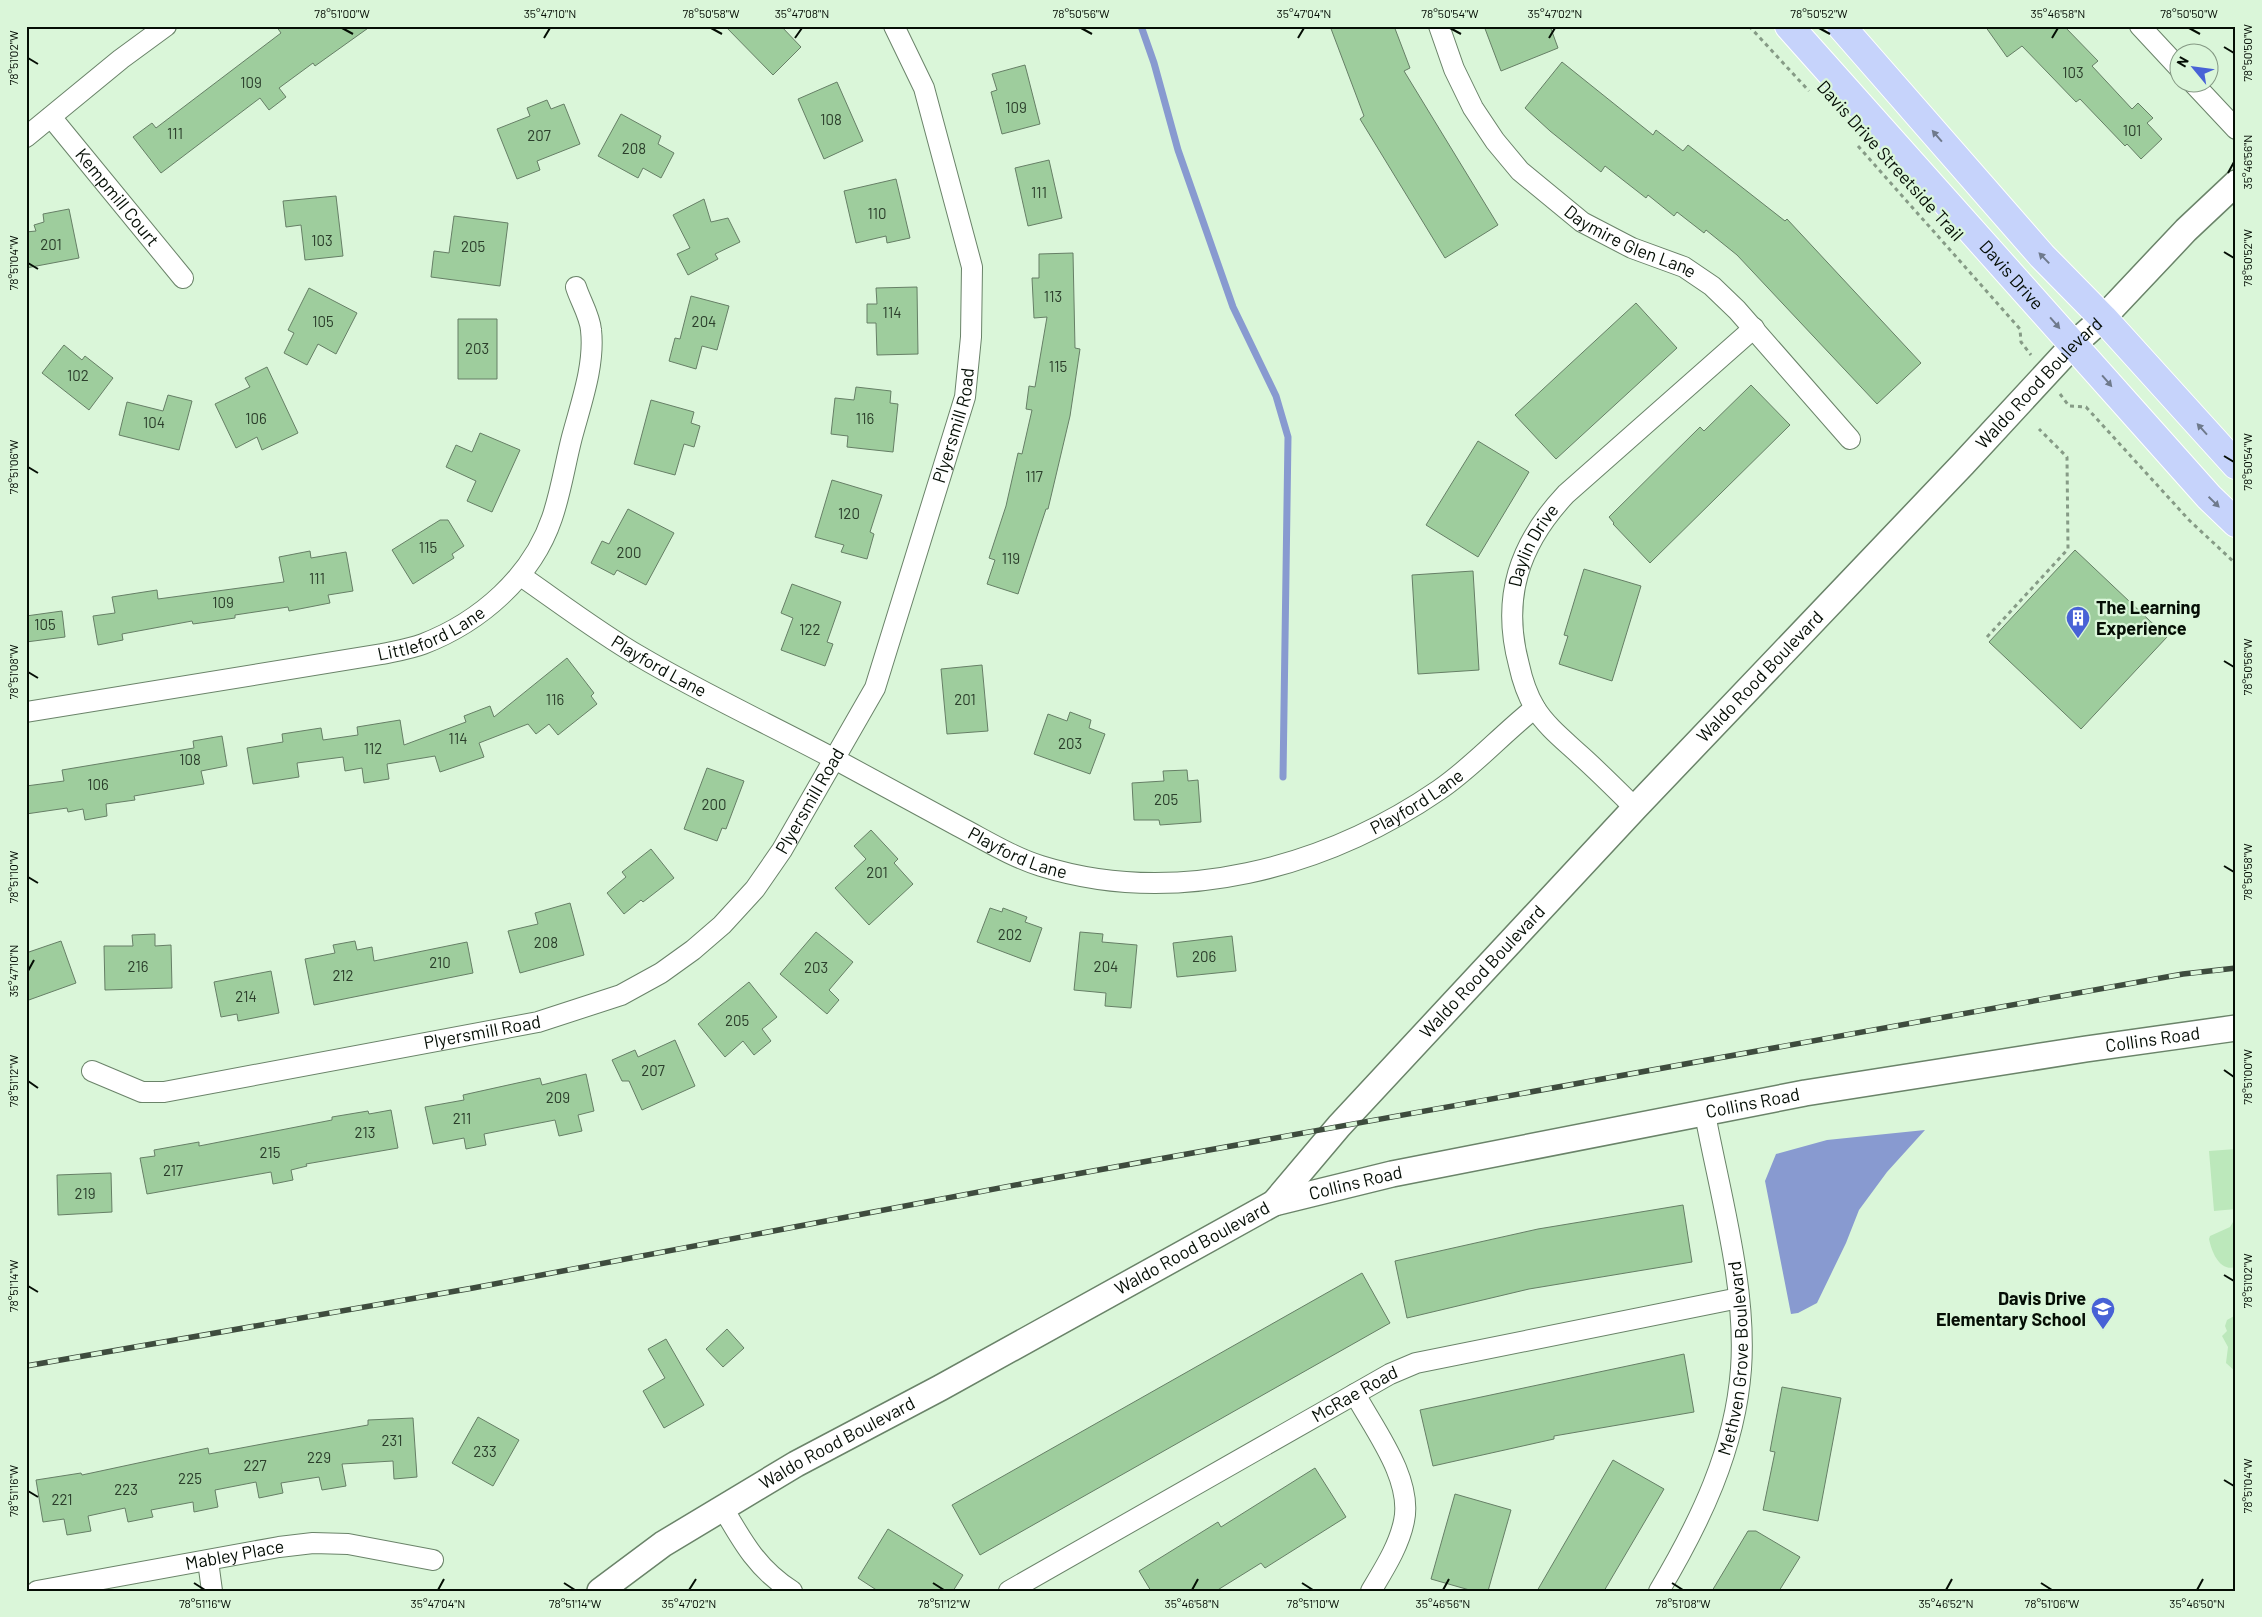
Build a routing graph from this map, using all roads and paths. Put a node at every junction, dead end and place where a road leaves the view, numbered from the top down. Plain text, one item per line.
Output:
1 (166, 26) edge
2 (894, 26) edge
3 (1439, 26) edge
4 (1749, 26) edge
5 (1789, 26) edge
6 (1841, 26) edge
7 (2140, 26) edge
8 (2170, 58) edge
9 (1810, 92) dead end
10 (2201, 92) edge
11 (51, 117) junction
12 (2236, 129) edge
13 (26, 137) edge
14 (1856, 144) dead end
15 (2236, 184) edge
16 (183, 278) dead end
17 (576, 287) dead end
18 (2103, 318) junction
19 (1754, 328) junction
20 (2020, 342) dead end
21 (2074, 344) junction
22 (2069, 406) dead end
23 (2039, 429) dead end
24 (1850, 439) dead end
25 (2236, 465) edge
26 (2236, 523) edge
27 (2236, 564) edge
28 (520, 576) junction
29 (1987, 637) dead end
30 (1535, 708) junction
31 (26, 712) edge
32 (834, 759) junction
33 (1635, 808) junction
34 (2236, 1028) edge
35 (92, 1071) dead end
36 (1705, 1114) junction
37 (1274, 1203) junction
38 (1738, 1298) junction
39 (1354, 1394) junction
40 (723, 1508) junction
41 (433, 1560) dead end
42 (208, 1561) junction
43 (37, 1591) edge
44 (212, 1591) edge
45 (600, 1591) edge
46 (792, 1591) edge
47 (1009, 1591) edge
48 (1371, 1591) edge
49 (1659, 1591) edge

1 - 11 street
2 - 32 street, Plyersmill Road
3 - 19 street, Daymire Glen Lane
4 - 9 path, Davis Drive Streetside Trail
5 -> 21 main road, Davis Drive
18 -> 6 main road, Davis Drive
7 - 8 street
10 - 12 street
11 - 13 street
11 - 16 street, Kempmill Court
14 - 20 path, Davis Drive Streetside Trail
15 - 18 street, Waldo Rood Boulevard
17 - 28 street, Littleford Lane
18 - 21 street, Waldo Rood Boulevard
25 -> 18 main road, Davis Drive
19 - 24 street, Daymire Glen Lane
19 - 30 street, Daylin Drive
21 -> 26 main road, Davis Drive
21 - 33 street, Waldo Rood Boulevard
22 - 27 path
23 - 29 path
28 - 31 street, Littleford Lane
28 - 32 street, Playford Lane
30 - 32 street, Playford Lane
30 - 33 street, Daylin Drive
32 - 35 street, Plyersmill Road
33 - 37 street, Waldo Rood Boulevard
34 - 36 street, Collins Road
36 - 37 street, Collins Road
36 - 38 street, Methven Grove Boulevard
37 - 40 street, Waldo Rood Boulevard
38 - 39 street, McRae Road
38 - 49 street, Methven Grove Boulevard
39 - 47 street, McRae Road
39 - 48 street
40 - 45 street, Waldo Rood Boulevard
40 - 46 street
41 - 42 street, Mabley Place
42 - 43 street, Mabley Place
42 - 44 street

